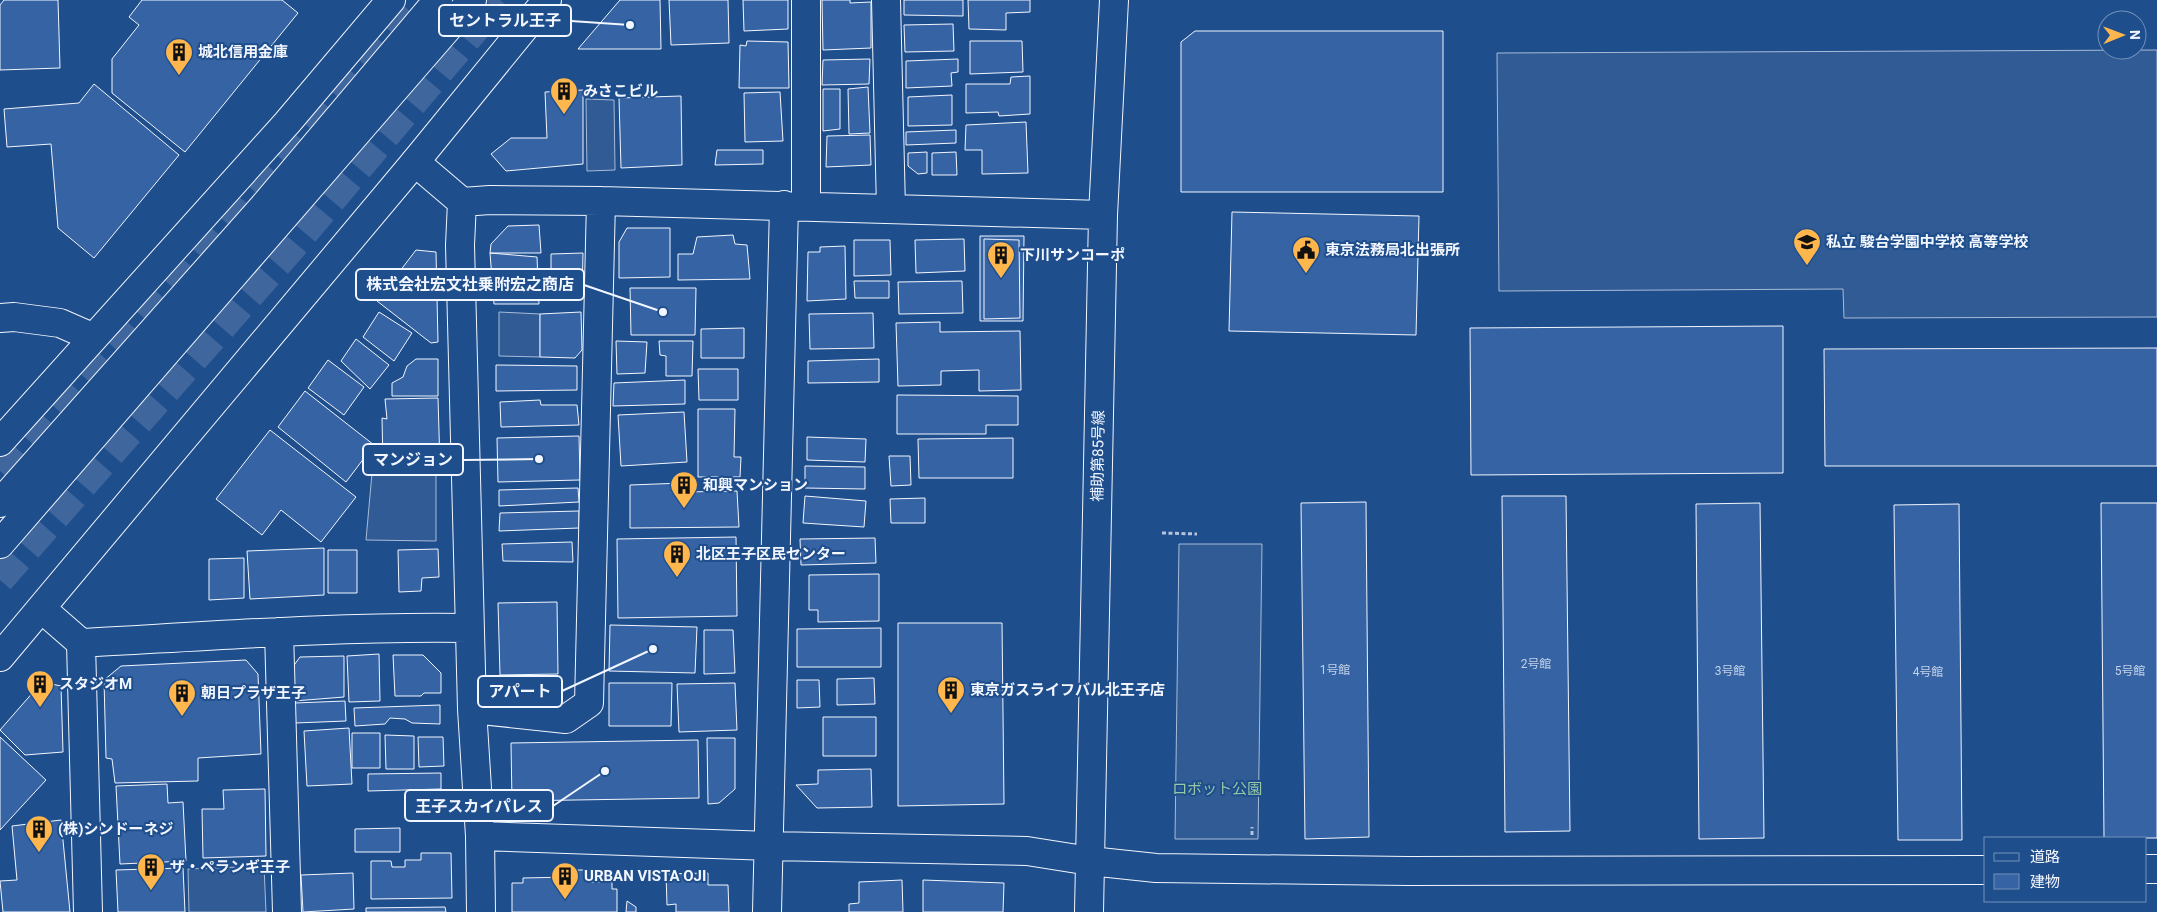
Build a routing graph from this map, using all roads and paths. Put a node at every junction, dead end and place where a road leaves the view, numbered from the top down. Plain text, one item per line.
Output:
1 (392, 0) edge
2 (547, 0) edge
3 (806, 0) edge
4 (886, 0) edge
5 (1114, 0) edge
6 (456, 5) edge
7 (415, 162) junction
8 (601, 200) junction
9 (462, 202) junction
10 (795, 205) junction
11 (891, 209) junction
12 (1103, 215) junction
13 (0, 318) edge
14 (92, 337) junction
15 (0, 442) edge
16 (0, 503) edge
17 (1162, 533) dead end
18 (1197, 534) dead end
19 (0, 544) edge
20 (42, 609) junction
21 (470, 628) junction
22 (280, 632) junction
23 (80, 643) junction
24 (0, 657) edge
25 (472, 709) junction
26 (480, 836) junction
27 (769, 846) junction
28 (1090, 861) junction
29 (1984, 870) edge
30 (88, 912) edge
31 (287, 912) edge
32 (481, 912) edge
33 (767, 912) edge
34 (1089, 912) edge

1 - 14 main road
2 - 7 main road
3 - 10 main road
4 - 11 main road
5 - 12 main road, 補助第85号線
6 - 16 main road
6 - 19 main road
7 - 9 main road
7 - 20 main road
8 - 9 main road
8 - 10 main road
8 - 25 main road
9 - 21 main road
10 - 11 main road
10 - 27 main road
11 - 12 main road
12 - 28 main road, 補助第85号線
13 - 14 main road
14 - 15 main road
17 - 18 path
20 - 23 main road
20 - 24 main road
21 - 22 main road
21 - 25 main road
22 - 23 main road
22 - 31 main road
23 - 30 main road
25 - 26 main road
26 - 27 main road
26 - 32 main road
27 - 28 main road
27 - 33 main road
28 - 29 main road
28 - 34 main road, 補助第85号線

